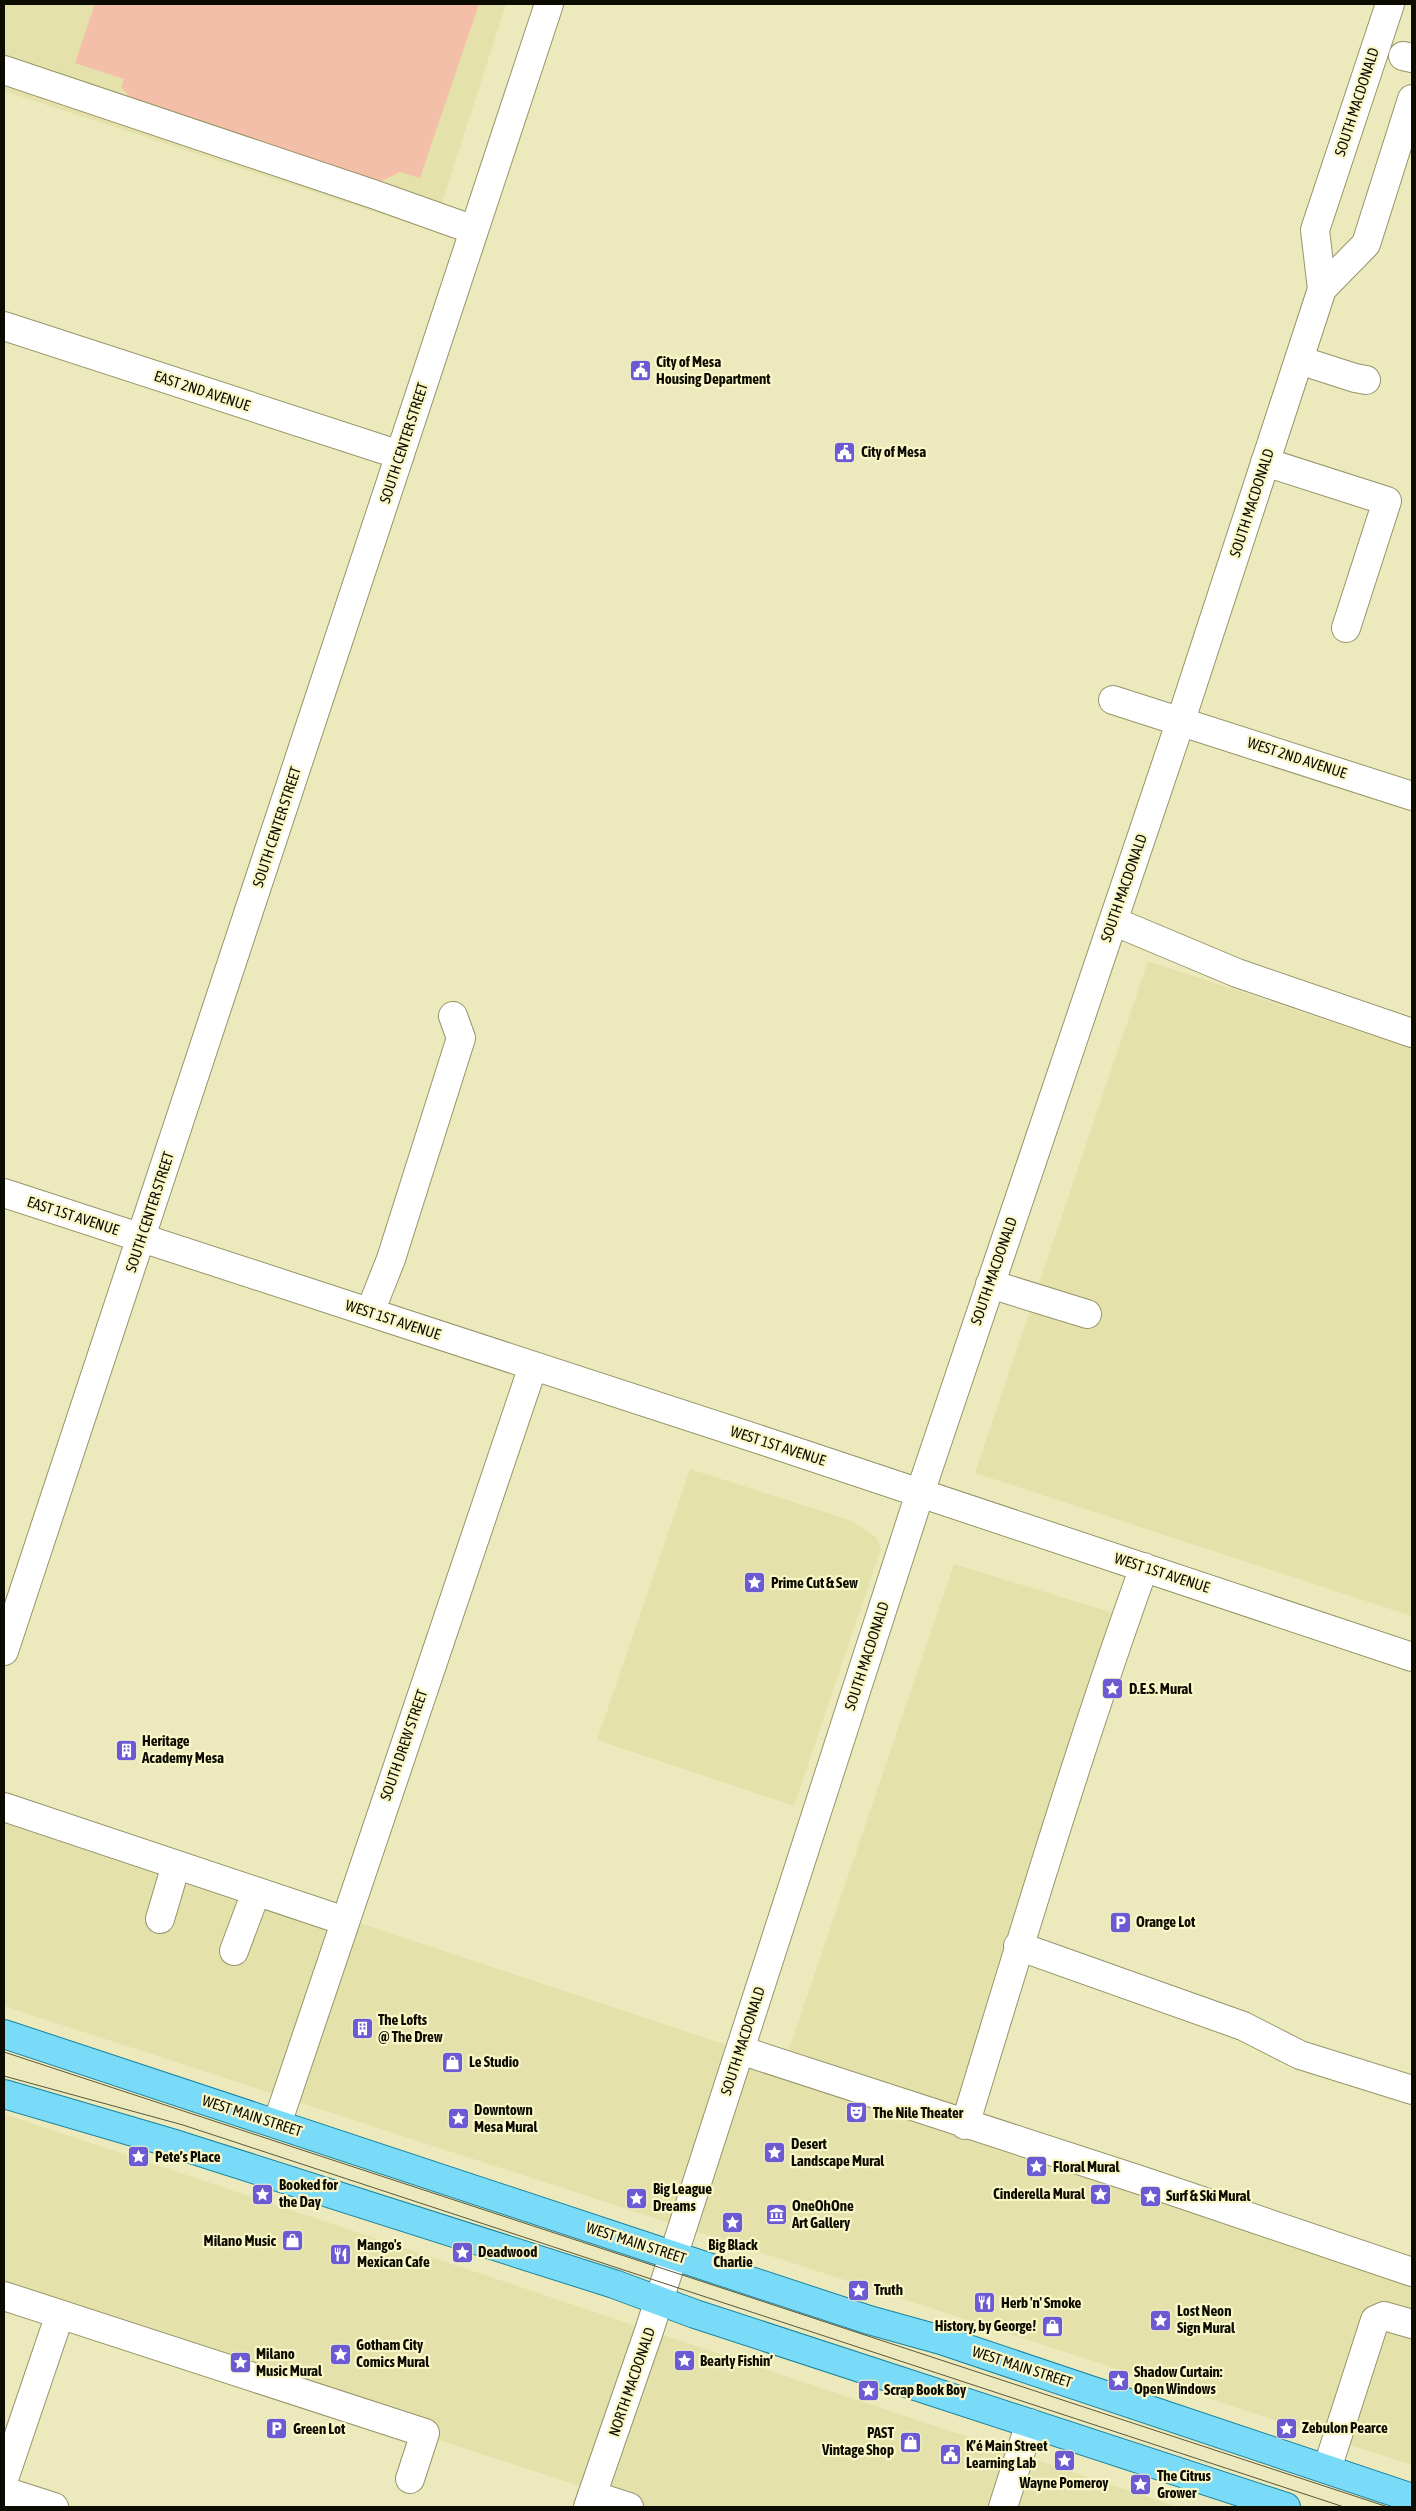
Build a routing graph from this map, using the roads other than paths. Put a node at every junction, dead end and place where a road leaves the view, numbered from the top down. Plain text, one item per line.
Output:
1 (549, 4) edge
2 (1390, 4) edge
3 (4, 70) edge
4 (1412, 99) edge
5 (474, 230) junction
6 (1322, 289) junction
7 (4, 326) edge
8 (1299, 360) junction
9 (1366, 380) dead end
10 (400, 455) junction
11 (1266, 462) junction
12 (1346, 628) dead end
13 (1113, 700) dead end
14 (1181, 720) junction
15 (1412, 796) edge
16 (1113, 921) junction
17 (453, 1016) dead end
18 (1412, 1033) edge
19 (4, 1193) edge
20 (142, 1238) junction
21 (990, 1284) junction
22 (370, 1312) junction
23 (1087, 1314) dead end
24 (534, 1366) junction
25 (920, 1493) junction
26 (1144, 1567) junction
27 (4, 1651) edge
28 (1412, 1658) edge
29 (4, 1807) edge
30 (176, 1865) junction
31 (256, 1892) junction
32 (160, 1919) dead end
33 (345, 1921) junction
34 (1018, 1946) junction
35 (234, 1950) dead end
36 (4, 2034) edge
37 (740, 2050) junction
38 (1412, 2090) edge
39 (4, 2094) edge
40 (277, 2124) junction
41 (965, 2125) junction
42 (673, 2256) junction
43 (1412, 2272) edge
44 (4, 2296) edge
45 (659, 2300) junction
46 (60, 2314) junction
47 (1412, 2324) edge
48 (1030, 2423) junction
49 (1327, 2469) junction
50 (4, 2479) edge
51 (410, 2479) dead end
52 (4, 2491) edge
53 (1412, 2498) edge
54 (590, 2501) edge
55 (54, 2507) edge
56 (629, 2507) edge
57 (1003, 2507) edge
58 (1286, 2507) edge

1 - 5 street, SOUTH CENTER STREET
2 - 6 street, SOUTH MACDONALD
3 - 5 street
4 - 6 street, SOUTH MACDONALD
5 - 10 street, SOUTH CENTER STREET
6 - 8 street, SOUTH MACDONALD
7 - 10 street, EAST 2ND AVENUE
8 - 9 street
8 - 11 street, SOUTH MACDONALD
10 - 20 street, SOUTH CENTER STREET
11 - 12 street
11 - 14 street, SOUTH MACDONALD
13 - 14 street, WEST 2ND AVENUE
14 - 15 street, WEST 2ND AVENUE
14 - 16 street, SOUTH MACDONALD
16 - 18 street
16 - 21 street, SOUTH MACDONALD
17 - 22 street
19 - 20 street, EAST 1ST AVENUE
20 - 22 street, WEST 1ST AVENUE
20 - 27 street, SOUTH CENTER STREET
21 - 23 street
21 - 25 street, SOUTH MACDONALD
22 - 24 street, WEST 1ST AVENUE
24 - 25 street, WEST 1ST AVENUE
24 - 33 street, SOUTH DREW STREET
25 - 26 street, WEST 1ST AVENUE
25 - 37 street, SOUTH MACDONALD
26 - 28 street, WEST 1ST AVENUE
26 - 34 street
29 - 30 street
30 - 31 street
30 - 32 street
31 - 33 street
31 - 35 street
33 - 40 street, SOUTH DREW STREET
34 - 38 street
34 - 41 street
36 - 40 main road, WEST MAIN STREET
37 - 41 street
37 - 42 street, SOUTH MACDONALD
39 - 45 main road
40 - 42 main road, WEST MAIN STREET
41 - 43 street
42 - 45 street, NORTH MACDONALD
42 - 49 main road, WEST MAIN STREET
44 - 46 street
45 - 48 main road
45 - 54 street, NORTH MACDONALD
46 - 50 street
46 - 51 street
47 - 49 street
48 - 57 street
48 - 58 main road
49 - 53 main road, WEST MAIN STREET
52 - 55 street
54 - 56 street

